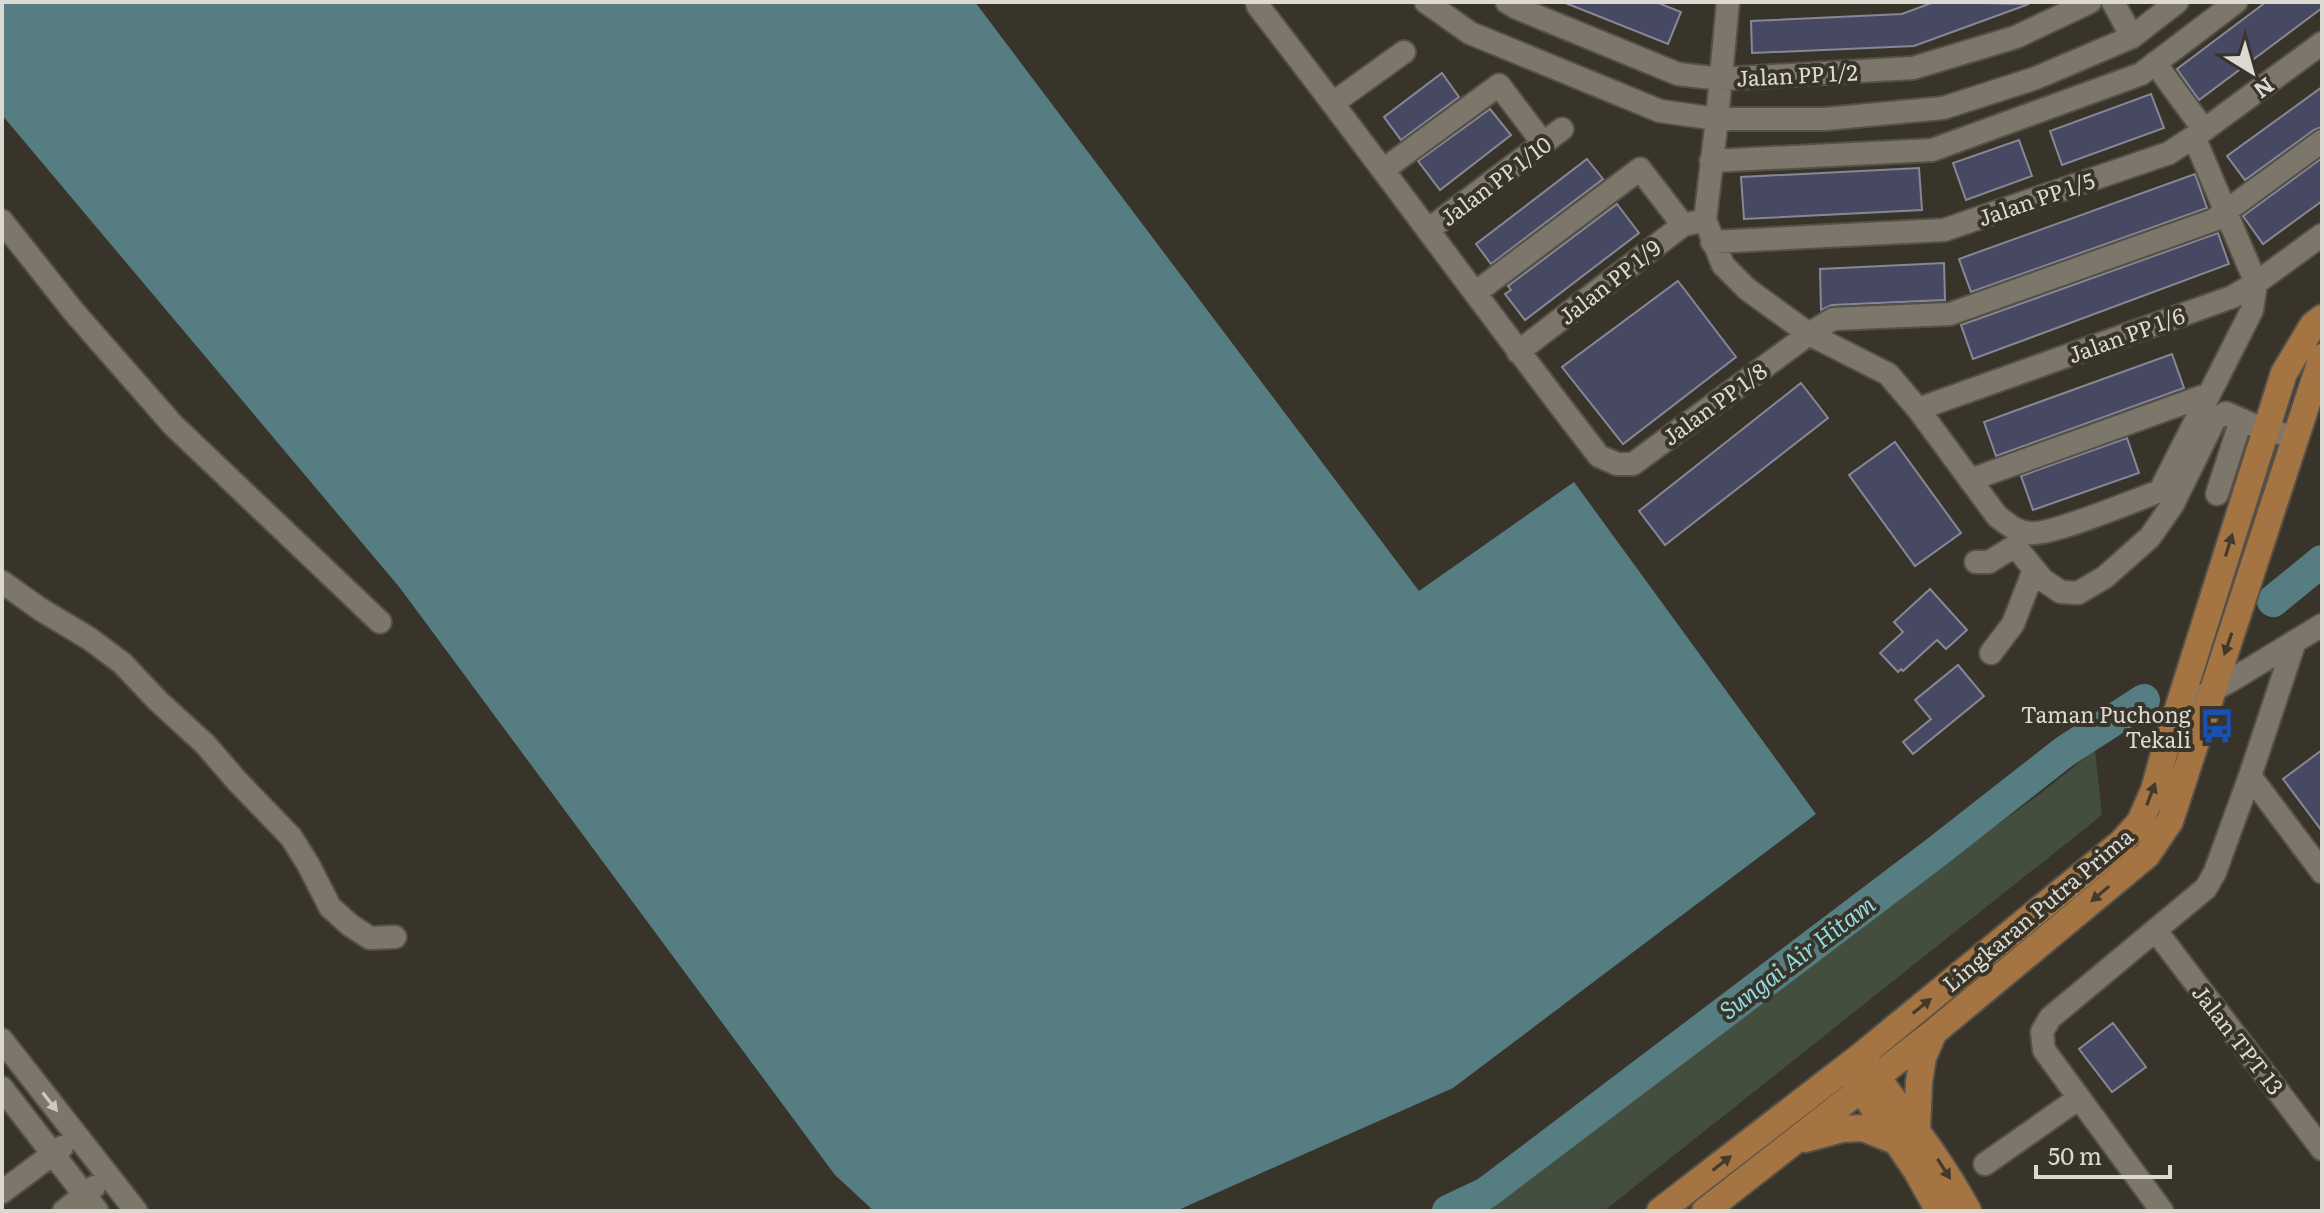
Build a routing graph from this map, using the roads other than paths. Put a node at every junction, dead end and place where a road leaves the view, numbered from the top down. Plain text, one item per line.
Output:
1 (1257, 2) edge
2 (1426, 2) edge
3 (1507, 2) edge
4 (1728, 2) edge
5 (2090, 2) edge
6 (2113, 2) edge
7 (2177, 2) edge
8 (2236, 2) edge
9 (2132, 37) junction
10 (2322, 43) edge
11 (1404, 52) dead end
12 (2155, 63) junction
13 (1721, 79) junction
14 (1333, 103) junction
15 (1717, 119) junction
16 (1562, 129) dead end
17 (2199, 134) junction
18 (2322, 141) edge
19 (1543, 143) junction
20 (1711, 161) junction
21 (1383, 170) junction
22 (2226, 212) junction
23 (2, 221) edge
24 (1694, 222) junction
25 (1428, 230) junction
26 (2322, 235) edge
27 (1712, 242) junction
28 (2256, 283) junction
29 (1475, 293) junction
30 (2322, 318) edge
31 (1809, 334) junction
32 (1518, 352) junction
33 (2322, 357) edge
34 (2209, 394) junction
35 (1918, 409) junction
36 (2241, 420) junction
37 (2265, 430) junction
38 (2296, 437) junction
39 (1970, 480) junction
40 (2217, 494) dead end
41 (1976, 562) dead end
42 (2034, 570) junction
43 (2, 582) edge
44 (380, 622) dead end
45 (2322, 625) edge
46 (2294, 644) junction
47 (1991, 653) dead end
48 (2212, 692) junction
49 (2178, 709) junction
50 (2250, 776) junction
51 (2322, 872) edge
52 (2156, 931) junction
53 (395, 937) dead end
54 (1934, 1032) junction
55 (2, 1040) edge
56 (1853, 1062) junction
57 (1870, 1083) junction
58 (2, 1088) edge
59 (2079, 1098) junction
60 (76, 1135) junction
61 (1908, 1136) junction
62 (1796, 1141) junction
63 (2322, 1149) edge
64 (53, 1154) junction
65 (1985, 1164) dead end
66 (108, 1176) junction
67 (3, 1189) edge
68 (90, 1203) edge
69 (64, 1211) edge
70 (136, 1211) edge
71 (1660, 1211) edge
72 (1705, 1211) edge
73 (1939, 1211) edge
74 (1968, 1211) edge
75 (2162, 1211) edge

1 - 14 street
2 - 15 street
3 - 13 street, Jalan PP 1/2
4 - 13 street
5 - 13 street, Jalan PP 1/2
6 - 9 street
7 - 9 street
8 - 12 street
9 - 15 street
10 - 17 street, Jalan PP 1/5
11 - 14 street
12 - 17 street
12 - 20 street
13 - 15 street
14 - 21 street
15 - 20 street
16 - 19 street, Jalan PP 1/10
17 - 22 street
17 - 27 street, Jalan PP 1/5
18 - 22 street, Jalan PP 1/8
19 - 21 street
19 - 25 street, Jalan PP 1/10
20 - 24 street
21 - 25 street
22 - 28 street
22 - 31 street, Jalan PP 1/8
23 - 44 street
24 - 27 street
24 - 29 street
24 - 32 street, Jalan PP 1/9
25 - 29 street
26 - 28 street, Jalan PP 1/6
27 - 31 street
28 - 34 street
28 - 35 street, Jalan PP 1/6
29 - 32 street
30 - 37 main road, Lingkaran Putra Prima
31 - 32 street, Jalan PP 1/8
31 - 35 street
33 - 38 main road, Lingkaran Putra Prima
34 - 39 street
34 - 39 street
35 - 39 street
36 - 37 street
36 - 40 street
36 - 42 street
37 - 38 street
49 -> 37 main road, Lingkaran Putra Prima
38 -> 48 main road, Lingkaran Putra Prima
41 - 42 street
42 - 47 street
43 - 53 street
45 - 46 street
46 - 48 street
46 - 50 street
48 - 49 street
48 -> 54 main road, Lingkaran Putra Prima
56 -> 49 main road, Lingkaran Putra Prima
50 - 51 street
50 - 52 street
52 - 59 street
52 - 63 street, Jalan TPT 13
54 - 57 main road, Lingkaran Putra Prima
54 - 61 main road
55 -> 60 street
56 - 57 main road
71 -> 56 main road, Lingkaran Putra Prima
57 - 61 main road
57 - 62 main road, Lingkaran Putra Prima
58 - 64 street
59 - 65 street
59 - 75 street
60 - 64 street
60 - 66 street
61 - 62 main road
61 - 73 main road
61 -> 74 main road
62 - 72 main road, Lingkaran Putra Prima
64 - 67 street
64 - 68 street
66 - 68 street
66 - 70 street
68 - 69 street

